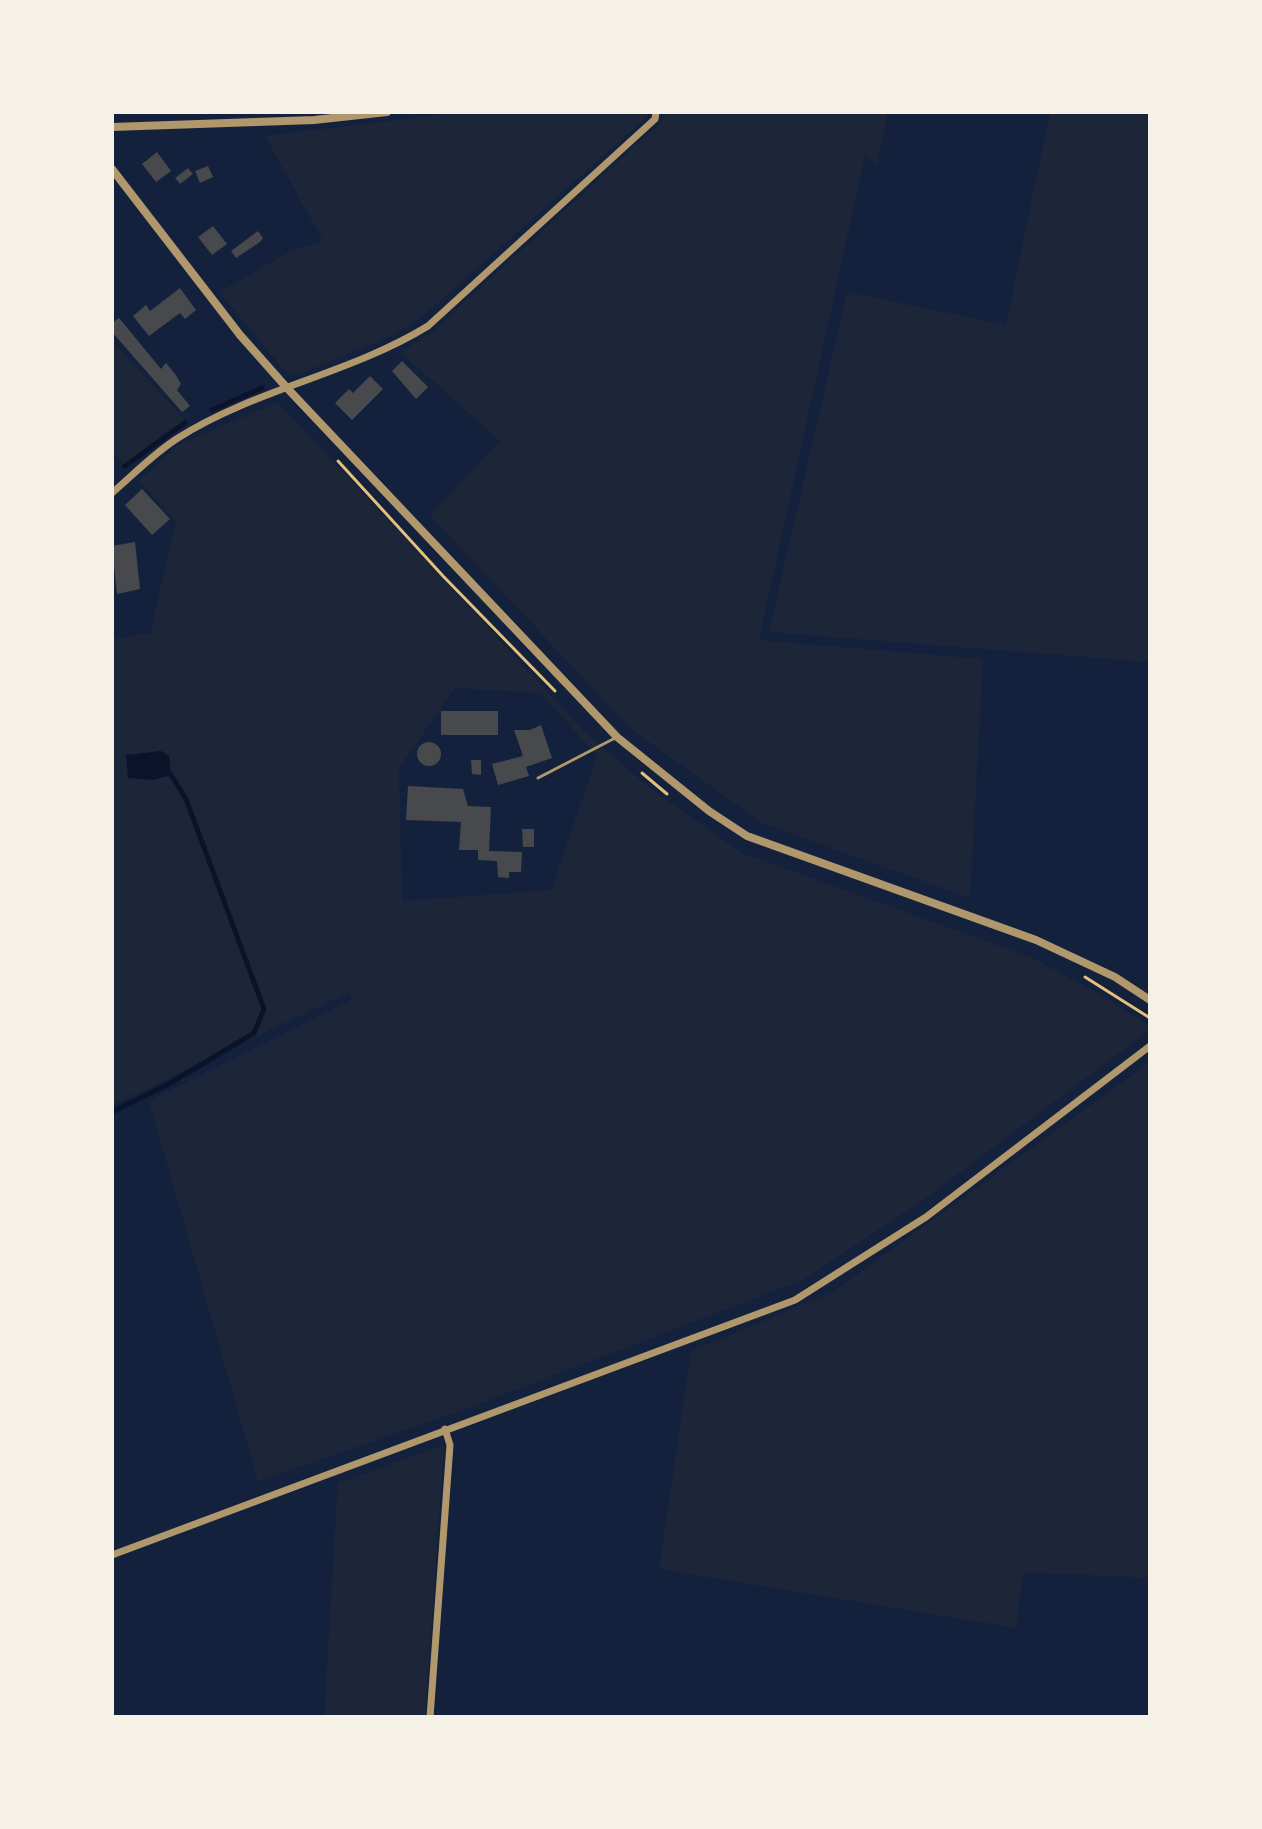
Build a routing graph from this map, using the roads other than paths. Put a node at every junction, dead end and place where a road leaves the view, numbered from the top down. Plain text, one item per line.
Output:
1 (387, 112) edge
2 (656, 112) edge
3 (112, 127) edge
4 (112, 169) edge
5 (287, 388) junction
6 (112, 493) edge
7 (617, 737) junction
8 (538, 778) dead end
9 (1150, 1000) edge
10 (1150, 1046) edge
11 (445, 1429) junction
12 (112, 1555) edge
13 (430, 1717) edge

1 - 3 street
2 - 5 street
4 - 5 street
5 - 6 street
5 - 7 street
7 - 8 lane
7 - 9 street
10 - 11 street
11 - 12 street
11 - 13 street

